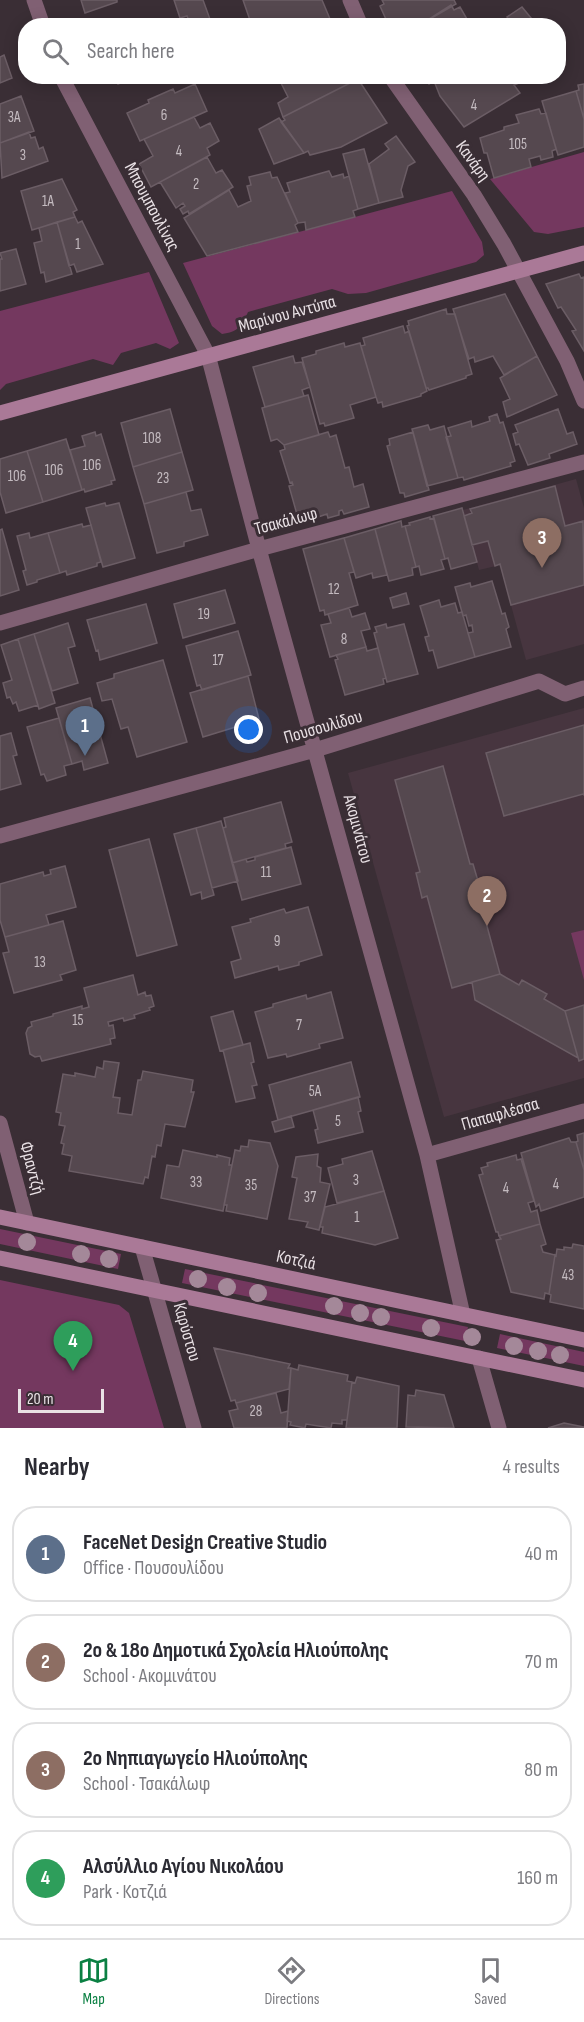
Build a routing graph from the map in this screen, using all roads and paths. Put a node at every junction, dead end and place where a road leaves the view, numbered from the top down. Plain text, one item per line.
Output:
1 (34, 0) edge
2 (350, 0) edge
3 (40, 18) edge
4 (358, 18) edge
5 (65, 84) edge
6 (396, 84) edge
7 (584, 253) edge
8 (518, 271) junction
9 (208, 355) junction
10 (584, 401) edge
11 (0, 413) edge
12 (584, 462) edge
13 (259, 549) junction
14 (0, 623) edge
15 (584, 688) edge
16 (315, 750) junction
17 (0, 836) edge
18 (584, 1111) edge
19 (0, 1123) edge
20 (427, 1155) junction
21 (0, 1217) edge
22 (27, 1223) junction
23 (142, 1247) junction
24 (0, 1258) edge
25 (155, 1291) junction
26 (463, 1315) junction
27 (584, 1340) edge
28 (479, 1358) junction
29 (584, 1380) edge
30 (194, 1428) edge
31 (499, 1428) edge

1 - 3 street
2 - 4 street
5 - 9 street, Μπουμπουλίνας
6 - 8 street, Κανάρη
7 - 8 main road, Μαρίνου Αντύπα
8 - 9 main road, Μαρίνου Αντύπα
8 - 10 street, Κανάρη
9 - 11 main road, Μαρίνου Αντύπα
9 - 13 street, Ακομινάτου
12 - 13 street, Τσακάλωφ
13 - 14 street, Τσακάλωφ
13 - 16 street, Ακομινάτου
15 - 16 street, Πουσουλίδου
16 - 17 street, Πουσουλίδου
16 - 20 street, Ακομινάτου
18 - 20 street, Παπαφλέσσα
19 - 22 street, Φραντζή
20 - 26 street, Ακομινάτου
21 - 22 main road, Κοτζιά
22 - 23 main road, Κοτζιά
23 - 25 street, Καρύστου
23 - 26 main road, Κοτζιά
24 - 25 main road
25 - 28 main road
25 - 30 street, Καρύστου
26 - 27 main road, Κοτζιά
28 - 29 main road
28 - 31 street

